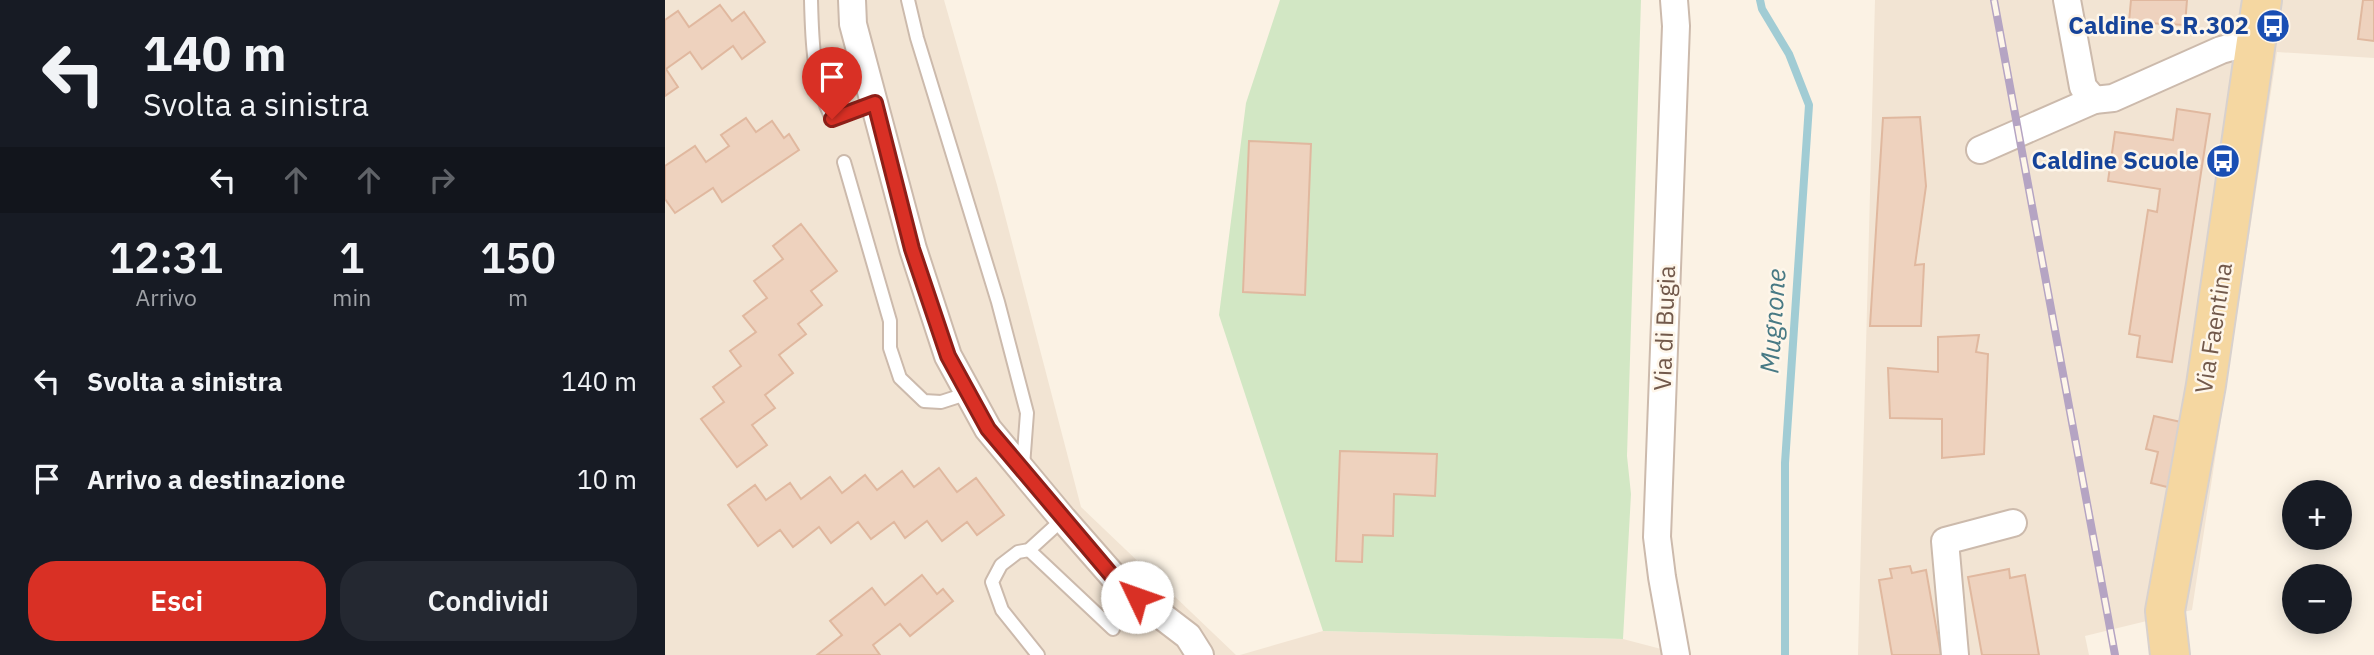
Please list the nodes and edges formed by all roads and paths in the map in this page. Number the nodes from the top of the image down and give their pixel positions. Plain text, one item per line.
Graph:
1 (811, 0) edge
2 (852, 0) edge
3 (908, 0) edge
4 (1674, 0) edge
5 (2067, 0) edge
6 (2262, 0) edge
7 (2257, 40) junction
8 (2094, 100) junction
9 (875, 103) junction
10 (1980, 150) dead end
11 (844, 162) dead end
12 (969, 393) junction
13 (1022, 470) junction
14 (1063, 519) junction
15 (2014, 523) dead end
16 (1029, 550) junction
17 (1113, 629) dead end
18 (1038, 655) edge
19 (1200, 655) edge
20 (1676, 655) edge
21 (1955, 655) edge
22 (2170, 655) edge

1 - 9 lane
2 - 9 street
3 - 13 lane
4 - 20 street, Via di Bugia
5 - 8 street
6 - 7 main road, Via Faentina
7 - 8 street
7 - 22 main road, Via Faentina
8 - 10 street
9 - 12 street
11 - 12 lane
12 - 13 street
13 - 14 street
14 - 16 lane
14 - 19 street
15 - 21 street
16 - 17 lane
16 - 18 lane

